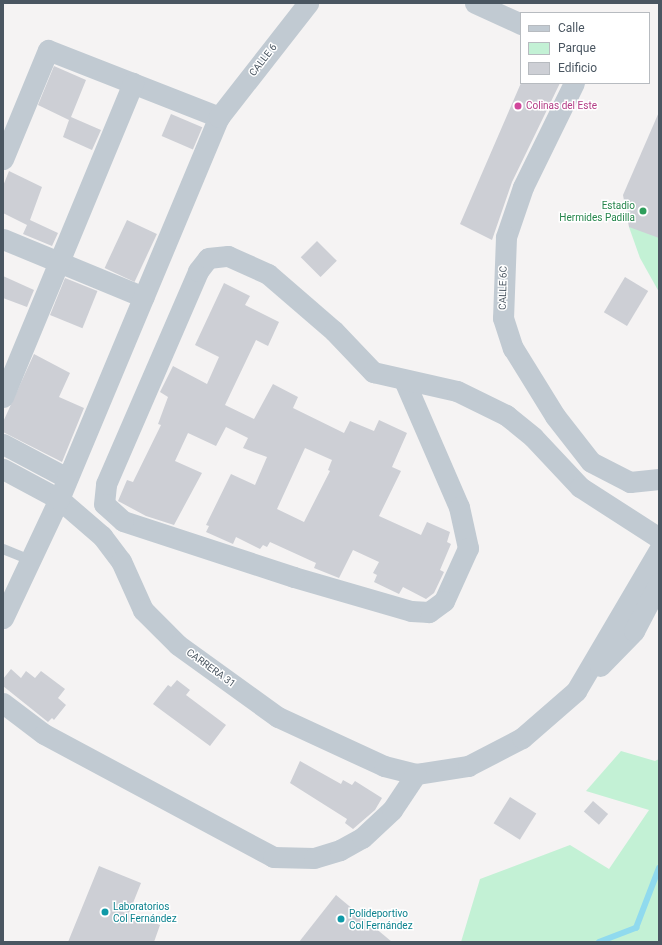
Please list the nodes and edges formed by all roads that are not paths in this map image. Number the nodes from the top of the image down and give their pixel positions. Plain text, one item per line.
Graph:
1 (308, 3) edge
2 (475, 3) edge
3 (520, 24) edge
4 (133, 83) junction
5 (574, 84) edge
6 (219, 117) junction
7 (3, 159) edge
8 (3, 239) edge
9 (60, 261) junction
10 (144, 297) junction
11 (404, 380) junction
12 (437, 386) junction
13 (3, 397) edge
14 (422, 421) junction
15 (3, 444) edge
16 (3, 469) edge
17 (67, 478) junction
18 (659, 478) edge
19 (630, 482) junction
20 (59, 499) junction
21 (616, 508) junction
22 (659, 538) edge
23 (3, 549) edge
24 (659, 550) edge
25 (30, 560) junction
26 (659, 583) edge
27 (3, 618) edge
28 (576, 691) junction
29 (3, 703) edge
30 (416, 774) junction

1 - 6 street, CALLE 6
2 - 3 street
4 - 6 street
4 - 7 street
4 - 9 street
5 - 19 street, CALLE 6C
6 - 10 street, CALLE 6
8 - 9 street
9 - 10 street
9 - 13 street
10 - 17 street, CALLE 6
11 - 12 street
11 - 14 street
11 - 14 street
12 - 14 street
12 - 21 street
15 - 17 street
16 - 20 street, CARRERA 31
17 - 20 street, CALLE 6
18 - 19 street
19 - 21 street
20 - 25 street, CALLE 6
20 - 30 street, CARRERA 31
21 - 22 street
23 - 25 lane
24 - 28 street
25 - 27 street, CALLE 6
26 - 28 street
28 - 30 street
29 - 30 street

